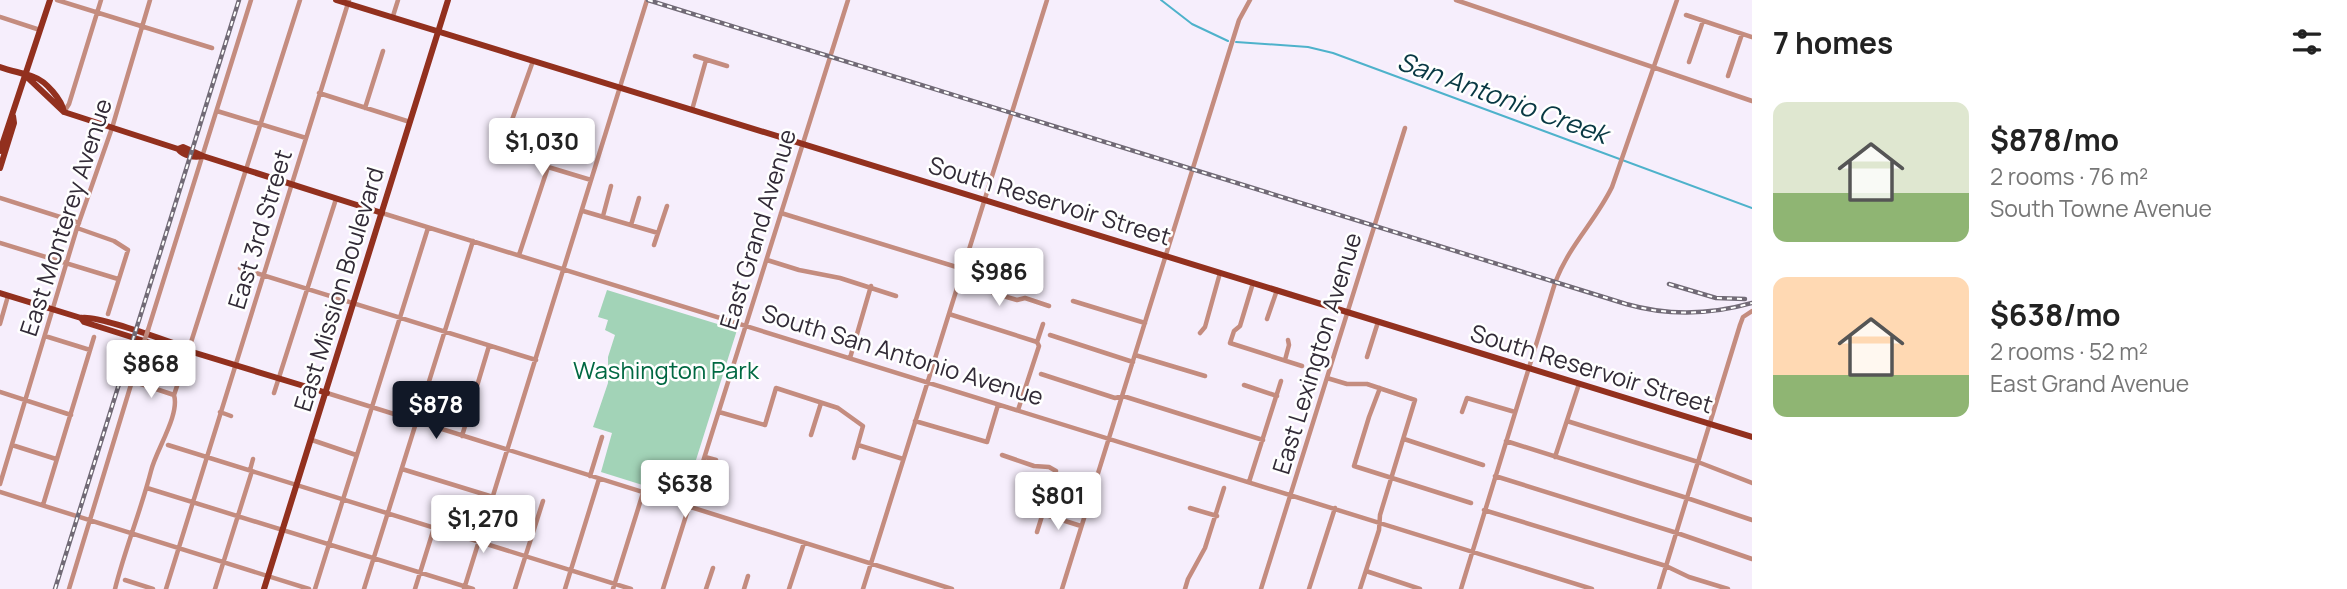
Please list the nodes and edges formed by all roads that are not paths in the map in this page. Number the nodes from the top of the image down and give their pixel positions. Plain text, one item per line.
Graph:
1 (50, 0) edge
2 (57, 0) edge
3 (101, 0) edge
4 (150, 0) edge
5 (251, 0) edge
6 (300, 0) edge
7 (337, 0) edge
8 (398, 0) edge
9 (448, 0) edge
10 (647, 0) edge
11 (848, 0) edge
12 (1047, 0) edge
13 (1250, 0) edge
14 (1456, 0) edge
15 (1677, 0) edge
16 (348, 2) edge
17 (97, 12) junction
18 (1686, 15) dead end
19 (393, 16) junction
20 (0, 17) edge
21 (1703, 21) junction
22 (142, 27) junction
23 (41, 30) junction
24 (439, 31) junction
25 (1742, 34) junction
26 (1752, 37) edge
27 (212, 48) dead end
28 (383, 51) dead end
29 (695, 56) dead end
30 (706, 60) junction
31 (533, 61) junction
32 (1689, 62) dead end
33 (727, 66) dead end
34 (0, 67) edge
35 (1655, 67) junction
36 (26, 76) junction
37 (1728, 76) dead end
38 (621, 89) junction
39 (73, 92) junction
40 (319, 93) junction
41 (1752, 101) edge
42 (61, 103) junction
43 (365, 108) junction
44 (692, 110) junction
45 (64, 111) junction
46 (217, 111) junction
47 (13, 116) junction
48 (410, 122) junction
49 (260, 125) junction
50 (112, 128) junction
51 (1405, 128) dead end
52 (306, 138) junction
53 (803, 144) junction
54 (0, 151) edge
55 (203, 156) junction
56 (548, 167) junction
57 (0, 168) edge
58 (246, 170) junction
59 (591, 180) junction
60 (292, 184) junction
61 (611, 186) dead end
62 (0, 198) edge
63 (639, 198) dead end
64 (336, 199) junction
65 (984, 200) junction
66 (667, 206) dead end
67 (583, 211) junction
68 (382, 213) junction
69 (781, 213) junction
70 (603, 216) junction
71 (78, 225) junction
72 (631, 225) junction
73 (428, 228) junction
74 (658, 233) junction
75 (473, 241) junction
76 (0, 243) edge
77 (654, 245) dead end
78 (519, 255) junction
79 (1167, 256) junction
80 (767, 260) junction
81 (67, 262) junction
82 (240, 268) dead end
83 (564, 269) junction
84 (963, 269) junction
85 (1220, 273) junction
86 (263, 275) junction
87 (960, 278) junction
88 (118, 279) junction
89 (1253, 283) junction
90 (871, 286) junction
91 (307, 289) junction
92 (1277, 290) junction
93 (0, 293) edge
94 (8, 296) junction
95 (896, 296) dead end
96 (1073, 301) dead end
97 (355, 303) junction
98 (1049, 306) dead end
99 (54, 309) junction
100 (1347, 311) junction
101 (1752, 311) edge
102 (108, 314) dead end
103 (949, 314) junction
104 (400, 317) junction
105 (81, 318) junction
106 (1266, 319) dead end
107 (1378, 321) junction
108 (1145, 323) junction
109 (0, 324) edge
110 (1043, 324) dead end
111 (746, 325) junction
112 (445, 331) junction
113 (1200, 332) dead end
114 (1050, 335) dead end
115 (45, 336) junction
116 (94, 337) dead end
117 (1288, 340) dead end
118 (1037, 342) junction
119 (489, 346) junction
120 (90, 350) junction
121 (189, 351) junction
122 (1135, 355) junction
123 (1367, 357) dead end
124 (850, 358) junction
125 (536, 360) junction
126 (1285, 360) junction
127 (1133, 362) junction
128 (235, 365) junction
129 (1302, 366) dead end
130 (1529, 369) junction
131 (1041, 374) dead end
132 (1205, 376) dead end
133 (1327, 378) junction
134 (279, 379) junction
135 (132, 381) junction
136 (1281, 381) dead end
137 (928, 382) junction
138 (1579, 384) junction
139 (1244, 385) dead end
140 (1380, 388) junction
141 (0, 392) edge
142 (274, 393) dead end
143 (327, 393) junction
144 (174, 395) junction
145 (1123, 396) junction
146 (1277, 396) junction
147 (25, 400) junction
148 (821, 403) junction
149 (998, 405) junction
150 (371, 407) junction
151 (1018, 410) junction
152 (220, 412) junction
153 (719, 412) junction
154 (1462, 412) dead end
155 (1515, 412) junction
156 (71, 415) junction
157 (231, 416) dead end
158 (915, 421) junction
159 (1567, 421) junction
160 (416, 422) junction
161 (1710, 424) junction
162 (811, 435) dead end
163 (462, 436) junction
164 (602, 437) dead end
165 (1752, 438) edge
166 (1108, 439) junction
167 (1404, 439) junction
168 (312, 440) junction
169 (1263, 440) junction
170 (1506, 442) junction
171 (168, 444) dead end
172 (12, 445) junction
173 (858, 445) junction
174 (508, 450) junction
175 (356, 455) junction
176 (1002, 455) dead end
177 (206, 457) junction
178 (705, 457) junction
179 (1555, 457) junction
180 (854, 458) dead end
181 (903, 459) junction
182 (56, 460) junction
183 (253, 460) dead end
184 (716, 460) dead end
185 (1698, 462) junction
186 (1483, 465) dead end
187 (402, 469) junction
188 (251, 471) junction
189 (590, 476) junction
190 (1495, 476) junction
191 (1392, 477) junction
192 (599, 479) junction
193 (1249, 482) junction
194 (1752, 483) edge
195 (0, 484) edge
196 (297, 485) junction
197 (147, 488) junction
198 (1224, 488) dead end
199 (0, 492) edge
200 (643, 493) junction
201 (1291, 494) junction
202 (493, 497) junction
203 (1687, 498) junction
204 (342, 499) junction
205 (543, 501) dead end
206 (192, 502) junction
207 (1471, 503) dead end
208 (43, 505) junction
209 (688, 508) junction
210 (1190, 508) dead end
211 (1335, 508) junction
212 (1484, 510) junction
213 (388, 513) junction
214 (1043, 514) junction
215 (1217, 516) junction
216 (238, 517) junction
217 (90, 520) junction
218 (1752, 520) edge
219 (1380, 522) junction
220 (1081, 526) junction
221 (434, 528) junction
222 (284, 530) junction
223 (1037, 532) dead end
224 (133, 533) junction
225 (1677, 533) junction
226 (480, 541) junction
227 (804, 543) junction
228 (328, 544) junction
229 (179, 548) junction
230 (1473, 551) junction
231 (525, 556) junction
232 (374, 559) junction
233 (1752, 559) edge
234 (224, 562) junction
235 (871, 563) junction
236 (1666, 566) junction
237 (713, 568) dead end
238 (570, 571) junction
239 (1366, 571) junction
240 (420, 573) junction
241 (268, 576) junction
242 (748, 576) dead end
243 (125, 580) dead end
244 (614, 587) edge
245 (464, 588) edge
246 (942, 588) edge
247 (69, 589) edge
248 (115, 589) edge
249 (153, 589) edge
250 (166, 589) edge
251 (215, 589) edge
252 (264, 589) edge
253 (309, 589) edge
254 (315, 589) edge
255 (364, 589) edge
256 (415, 589) edge
257 (473, 589) edge
258 (515, 589) edge
259 (565, 589) edge
260 (631, 589) edge
261 (663, 589) edge
262 (706, 589) edge
263 (744, 589) edge
264 (789, 589) edge
265 (863, 589) edge
266 (952, 589) edge
267 (1062, 589) edge
268 (1185, 589) edge
269 (1261, 589) edge
270 (1309, 589) edge
271 (1360, 589) edge
272 (1420, 589) edge
273 (1461, 589) edge
274 (1592, 589) edge
275 (1659, 589) edge
276 (1728, 589) edge

1 - 23 main road
2 - 17 street
3 - 17 street
4 - 22 street, East Monterey Avenue
5 - 46 street
6 - 49 street
7 - 16 main road, South Reservoir Street
8 - 19 street
9 - 24 main road, East Mission Boulevard
10 - 38 street
11 - 53 street, East Grand Avenue
12 - 65 street
13 - 79 street
14 - 35 street
15 - 35 street
16 - 19 main road, South Reservoir Street
16 - 40 street, East 3rd Street
17 - 22 street
17 - 39 street
18 - 21 street
19 - 24 main road, South Reservoir Street
20 - 23 street
21 - 25 street
21 - 32 street
22 - 27 street
22 - 50 street, East Monterey Avenue
23 - 36 main road
24 - 31 main road, South Reservoir Street
24 - 48 main road, East Mission Boulevard
25 - 26 street
25 - 37 street
28 - 43 street
29 - 30 street
30 - 33 street
30 - 44 street
31 - 38 main road, South Reservoir Street
31 - 56 street
34 - 36 main road
35 - 41 street
35 - 130 street
36 - 42 main road
36 - 45 main road
36 - 47 main road
38 - 44 main road, South Reservoir Street
38 - 59 street
39 - 42 street
39 - 45 street
40 - 43 street
40 - 52 street, East 3rd Street
42 - 45 main road
43 - 48 street
44 - 53 main road, South Reservoir Street
45 - 50 main road, South San Antonio Avenue
46 - 49 street
46 - 55 street
47 - 54 main road
47 - 57 main road
48 - 68 main road, East Mission Boulevard
49 - 52 street
49 - 58 street
50 - 55 main road, South San Antonio Avenue
50 - 71 street, East Monterey Avenue
51 - 100 street, East Lexington Avenue
52 - 60 street, East 3rd Street
53 - 65 main road, South Reservoir Street
53 - 69 street, East Grand Avenue
55 - 58 main road, South San Antonio Avenue
55 - 135 street, bridge
56 - 59 street
56 - 78 street
58 - 60 main road, South San Antonio Avenue
58 - 121 street
59 - 67 street
60 - 64 main road, South San Antonio Avenue
60 - 86 street, East 3rd Street
61 - 70 street
62 - 71 street
63 - 72 street
64 - 68 main road, South San Antonio Avenue
64 - 91 street
65 - 79 main road, South Reservoir Street
65 - 84 street
66 - 74 street
67 - 70 street
67 - 83 street
68 - 73 street, South San Antonio Avenue
68 - 97 main road, East Mission Boulevard
69 - 80 street, East Grand Avenue
69 - 84 street
70 - 72 street
71 - 81 street, East Monterey Avenue
71 - 88 street
72 - 74 street
73 - 75 street, South San Antonio Avenue
73 - 104 street
74 - 77 street
75 - 78 street, South San Antonio Avenue
75 - 112 street
76 - 81 street
78 - 83 street, South San Antonio Avenue
79 - 85 main road, South Reservoir Street
79 - 108 street
80 - 90 street
80 - 111 street, East Grand Avenue
81 - 88 street
81 - 99 street, East Monterey Avenue
82 - 86 street
83 - 111 street, South San Antonio Avenue
83 - 125 street
84 - 87 street
85 - 89 main road, South Reservoir Street
85 - 113 street
86 - 91 street
86 - 128 street, East 3rd Street
87 - 98 street
87 - 103 street
88 - 102 street
89 - 92 main road, South Reservoir Street
89 - 126 street
90 - 95 street
90 - 124 street
91 - 97 street
91 - 134 street
92 - 100 main road, South Reservoir Street
92 - 106 street
93 - 94 main road
94 - 99 main road
94 - 109 street
96 - 108 street
97 - 104 street
97 - 143 main road, East Mission Boulevard
99 - 105 main road
99 - 115 street, East Monterey Avenue
100 - 107 main road, South Reservoir Street
100 - 133 street, East Lexington Avenue
101 - 161 street
103 - 118 street
103 - 137 street
104 - 112 street
104 - 150 street
105 - 121 main road
105 - 121 main road
107 - 123 street
107 - 130 main road, South Reservoir Street
108 - 122 street
110 - 118 street
111 - 124 street, South San Antonio Avenue
111 - 153 street, East Grand Avenue
112 - 119 street
112 - 160 street
114 - 127 street
115 - 120 street
115 - 147 street, East Monterey Avenue
116 - 120 street
117 - 126 street
118 - 151 street
119 - 125 street
119 - 163 street
120 - 156 street
121 - 128 main road
121 - 144 street
122 - 127 street
122 - 132 street
124 - 137 street, South San Antonio Avenue
125 - 174 street
126 - 129 street
127 - 145 street
128 - 134 main road
128 - 152 street, East 3rd Street
130 - 138 main road, South Reservoir Street
130 - 155 street
131 - 145 street
133 - 140 street
133 - 201 street, East Lexington Avenue
134 - 142 street
134 - 143 main road
135 - 144 street
135 - 217 street
136 - 146 street
137 - 149 street, South San Antonio Avenue
137 - 158 street
138 - 159 street
138 - 161 main road, South Reservoir Street
139 - 146 street
140 - 167 street
140 - 191 street
141 - 147 street
143 - 150 street
143 - 168 main road, East Mission Boulevard
144 - 197 street
145 - 166 street
145 - 169 street
146 - 169 street
147 - 156 street
147 - 172 street, East Monterey Avenue
148 - 153 street
148 - 162 street
148 - 173 street
149 - 151 street, South San Antonio Avenue
149 - 158 street
150 - 160 street
150 - 175 street
151 - 166 street, South San Antonio Avenue
152 - 157 street
152 - 177 street, East 3rd Street
153 - 178 street, East Grand Avenue
154 - 155 street
155 - 170 street
156 - 182 street
158 - 181 street
159 - 179 street
159 - 185 street
160 - 163 street
160 - 187 street
161 - 165 main road, South Reservoir Street
161 - 185 street
163 - 174 street
164 - 189 street
166 - 193 street, South San Antonio Avenue
166 - 220 street
167 - 186 street
167 - 191 street
168 - 175 street
168 - 196 main road, East Mission Boulevard
169 - 193 street
170 - 179 street
170 - 190 street
171 - 177 street
172 - 182 street
172 - 195 street, East Monterey Avenue
173 - 180 street
173 - 181 street
174 - 189 street
174 - 202 street
175 - 204 street
176 - 214 street
177 - 188 street
177 - 206 street, East 3rd Street
178 - 184 street
178 - 209 street, East Grand Avenue
179 - 203 street
181 - 235 street
182 - 208 street
183 - 188 street
185 - 194 street
185 - 203 street
187 - 202 street
187 - 213 street
188 - 196 street
188 - 216 street
189 - 192 street
190 - 212 street
190 - 225 street
191 - 207 street
191 - 219 street
192 - 200 street
192 - 238 street
193 - 201 street, South San Antonio Avenue
196 - 204 street
196 - 222 main road, East Mission Boulevard
197 - 206 street
197 - 224 street
198 - 215 street
199 - 208 street
200 - 209 street
200 - 244 street
201 - 211 street, South San Antonio Avenue
201 - 269 street, East Lexington Avenue
202 - 226 street
203 - 218 street
203 - 225 street
204 - 213 street
204 - 228 street
205 - 231 street
206 - 216 street
206 - 229 street, East 3rd Street
208 - 217 street
209 - 227 street
209 - 261 street, East Grand Avenue
210 - 215 street
211 - 219 street, South San Antonio Avenue
211 - 270 street
212 - 230 street
212 - 236 street
213 - 221 street
213 - 232 street
214 - 220 street
214 - 223 street
215 - 268 street
216 - 222 street
216 - 234 street
217 - 224 street
217 - 247 street
219 - 230 street, South San Antonio Avenue
219 - 239 street
220 - 267 street
221 - 226 street
221 - 240 street
222 - 228 street
222 - 241 main road, East Mission Boulevard
224 - 229 street
224 - 248 street
225 - 233 street
225 - 236 street
226 - 231 street
226 - 245 street
227 - 235 street
227 - 264 street
228 - 232 street
228 - 254 street
229 - 234 street
229 - 250 street, East 3rd Street
230 - 273 street
230 - 274 street, South San Antonio Avenue
231 - 238 street
231 - 258 street
232 - 240 street
232 - 255 street
234 - 241 street
234 - 251 street
235 - 246 street
235 - 265 street
236 - 275 street
236 - 276 street
237 - 262 street
238 - 244 street
238 - 259 street
239 - 271 street
239 - 272 street
240 - 245 street
240 - 256 street
241 - 252 main road, East Mission Boulevard
241 - 253 street
242 - 263 street
243 - 249 street
244 - 260 street
245 - 257 street
246 - 266 street

